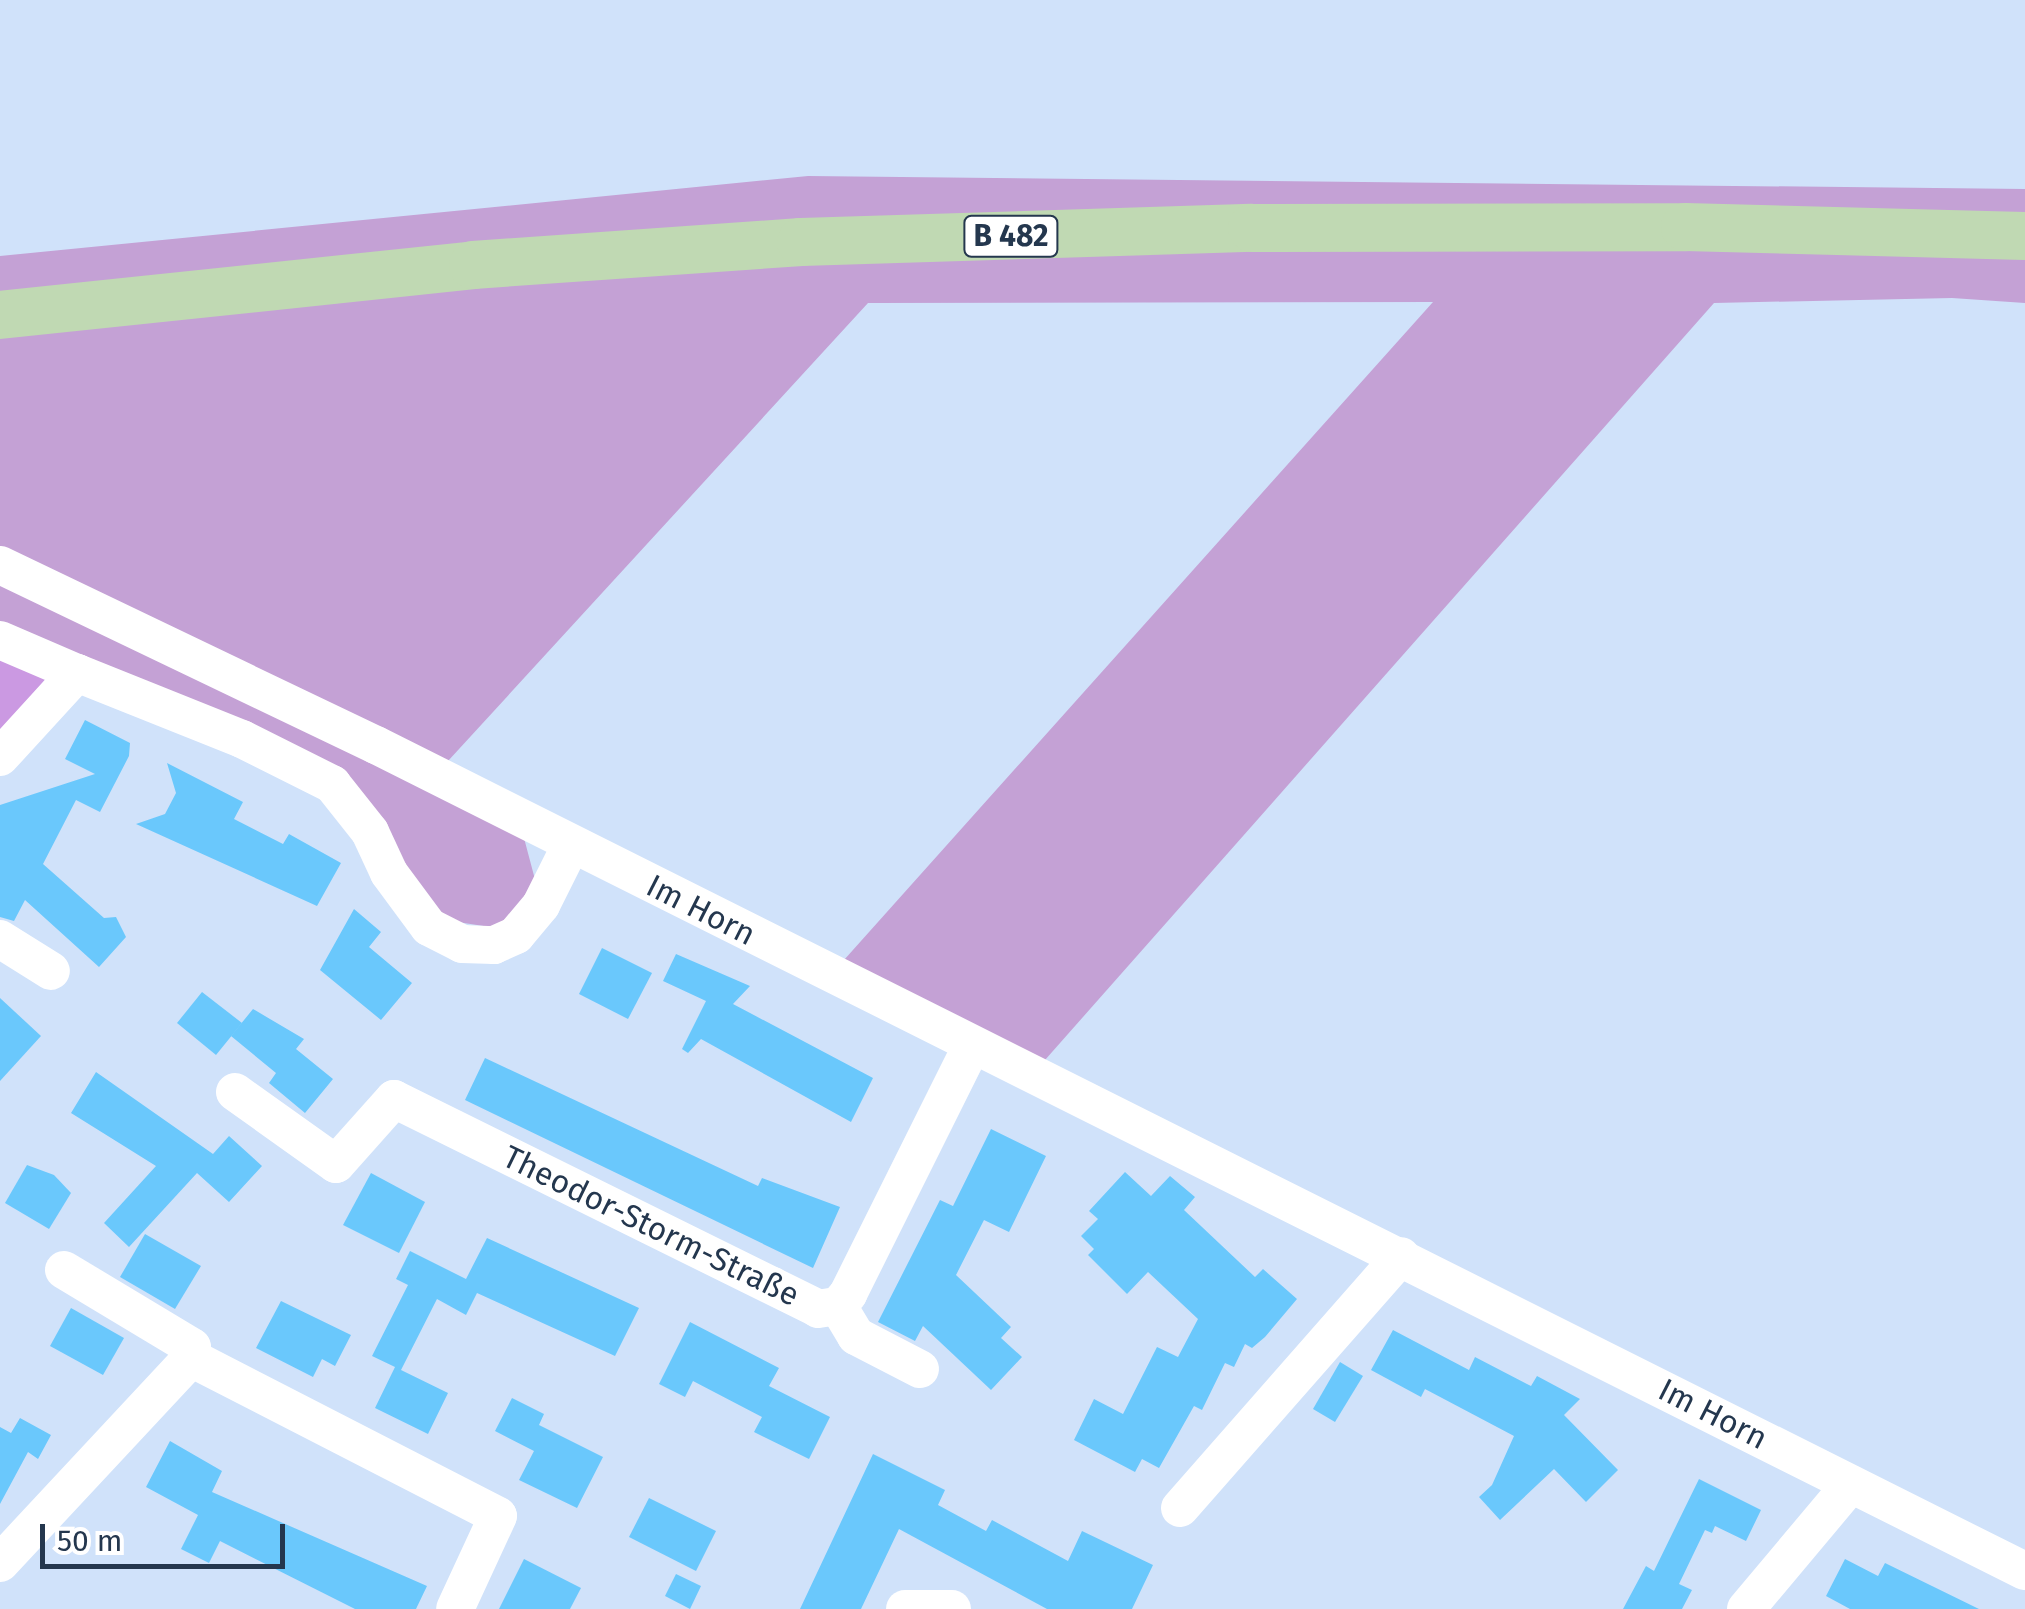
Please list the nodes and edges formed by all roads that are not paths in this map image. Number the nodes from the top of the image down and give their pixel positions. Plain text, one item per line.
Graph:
1 (2025, 236) edge
2 (0, 315) edge
3 (0, 564) edge
4 (0, 640) edge
5 (76, 673) junction
6 (0, 757) edge
7 (572, 844) junction
8 (0, 940) edge
9 (52, 971) dead end
10 (972, 1047) junction
11 (235, 1092) dead end
12 (1401, 1256) junction
13 (64, 1270) dead end
14 (838, 1306) junction
15 (192, 1358) junction
16 (920, 1369) dead end
17 (1851, 1484) junction
18 (1180, 1508) dead end
19 (7, 1544) edge
20 (2025, 1571) edge
21 (455, 1609) edge
22 (905, 1609) edge
23 (952, 1609) edge
24 (1746, 1609) edge

1 - 2 main road, B 482
3 - 7 street, Im Horn
4 - 5 street
5 - 6 street
5 - 7 street
7 - 10 street, Im Horn
8 - 9 street
10 - 12 street, Im Horn
10 - 14 street, Theodor-Storm-Straße
11 - 14 street, Theodor-Storm-Straße
12 - 17 street, Im Horn
12 - 18 street
13 - 15 street
14 - 16 street
15 - 19 street
15 - 21 street
17 - 20 street, Im Horn
17 - 24 street
22 - 23 street

